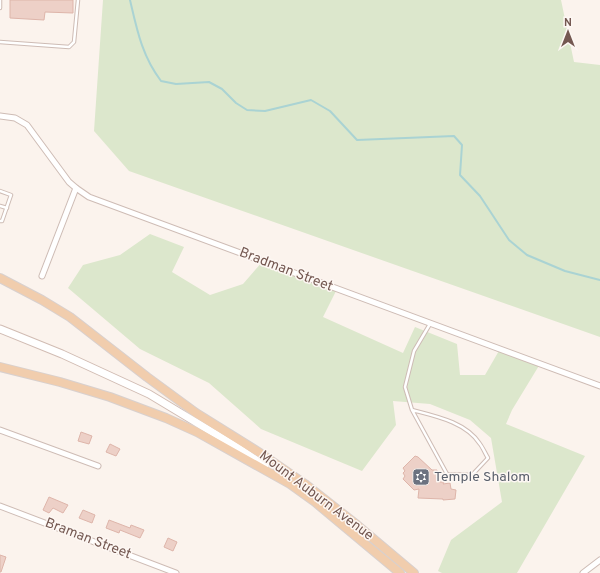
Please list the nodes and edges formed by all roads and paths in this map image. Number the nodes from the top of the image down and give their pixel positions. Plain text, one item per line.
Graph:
1 (0, 0) edge
2 (78, 0) edge
3 (0, 8) edge
4 (0, 42) edge
5 (0, 116) edge
6 (76, 188) junction
7 (0, 191) edge
8 (0, 206) edge
9 (6, 208) junction
10 (1, 221) edge
11 (42, 276) dead end
12 (0, 278) edge
13 (430, 323) junction
14 (0, 329) edge
15 (0, 367) edge
16 (600, 386) edge
17 (169, 406) junction
18 (412, 410) junction
19 (218, 427) junction
20 (0, 430) edge
21 (98, 466) dead end
22 (290, 484) junction
23 (0, 506) edge
24 (600, 560) edge
25 (162, 570) edge
26 (176, 573) edge
27 (400, 573) edge
28 (414, 573) edge
29 (583, 573) edge

1 - 3 lane
2 - 4 lane
5 - 6 street, Bradman Street
6 - 11 street
6 - 13 street, Bradman Street
7 - 9 lane
8 - 9 lane
9 - 10 lane
12 - 19 main road
13 - 16 street, Bradman Street
13 - 18 lane
14 - 17 main road, Mount Auburn Avenue
15 - 22 main road
17 - 19 main road, Mount Auburn Avenue
17 - 22 main road, Mount Auburn Avenue
18 - 18 lane
19 - 28 main road, Mount Auburn Avenue
20 - 21 street
22 - 27 main road, Mount Auburn Avenue
23 - 25 street, Braman Street
24 - 29 street
25 - 26 street, Braman Street

